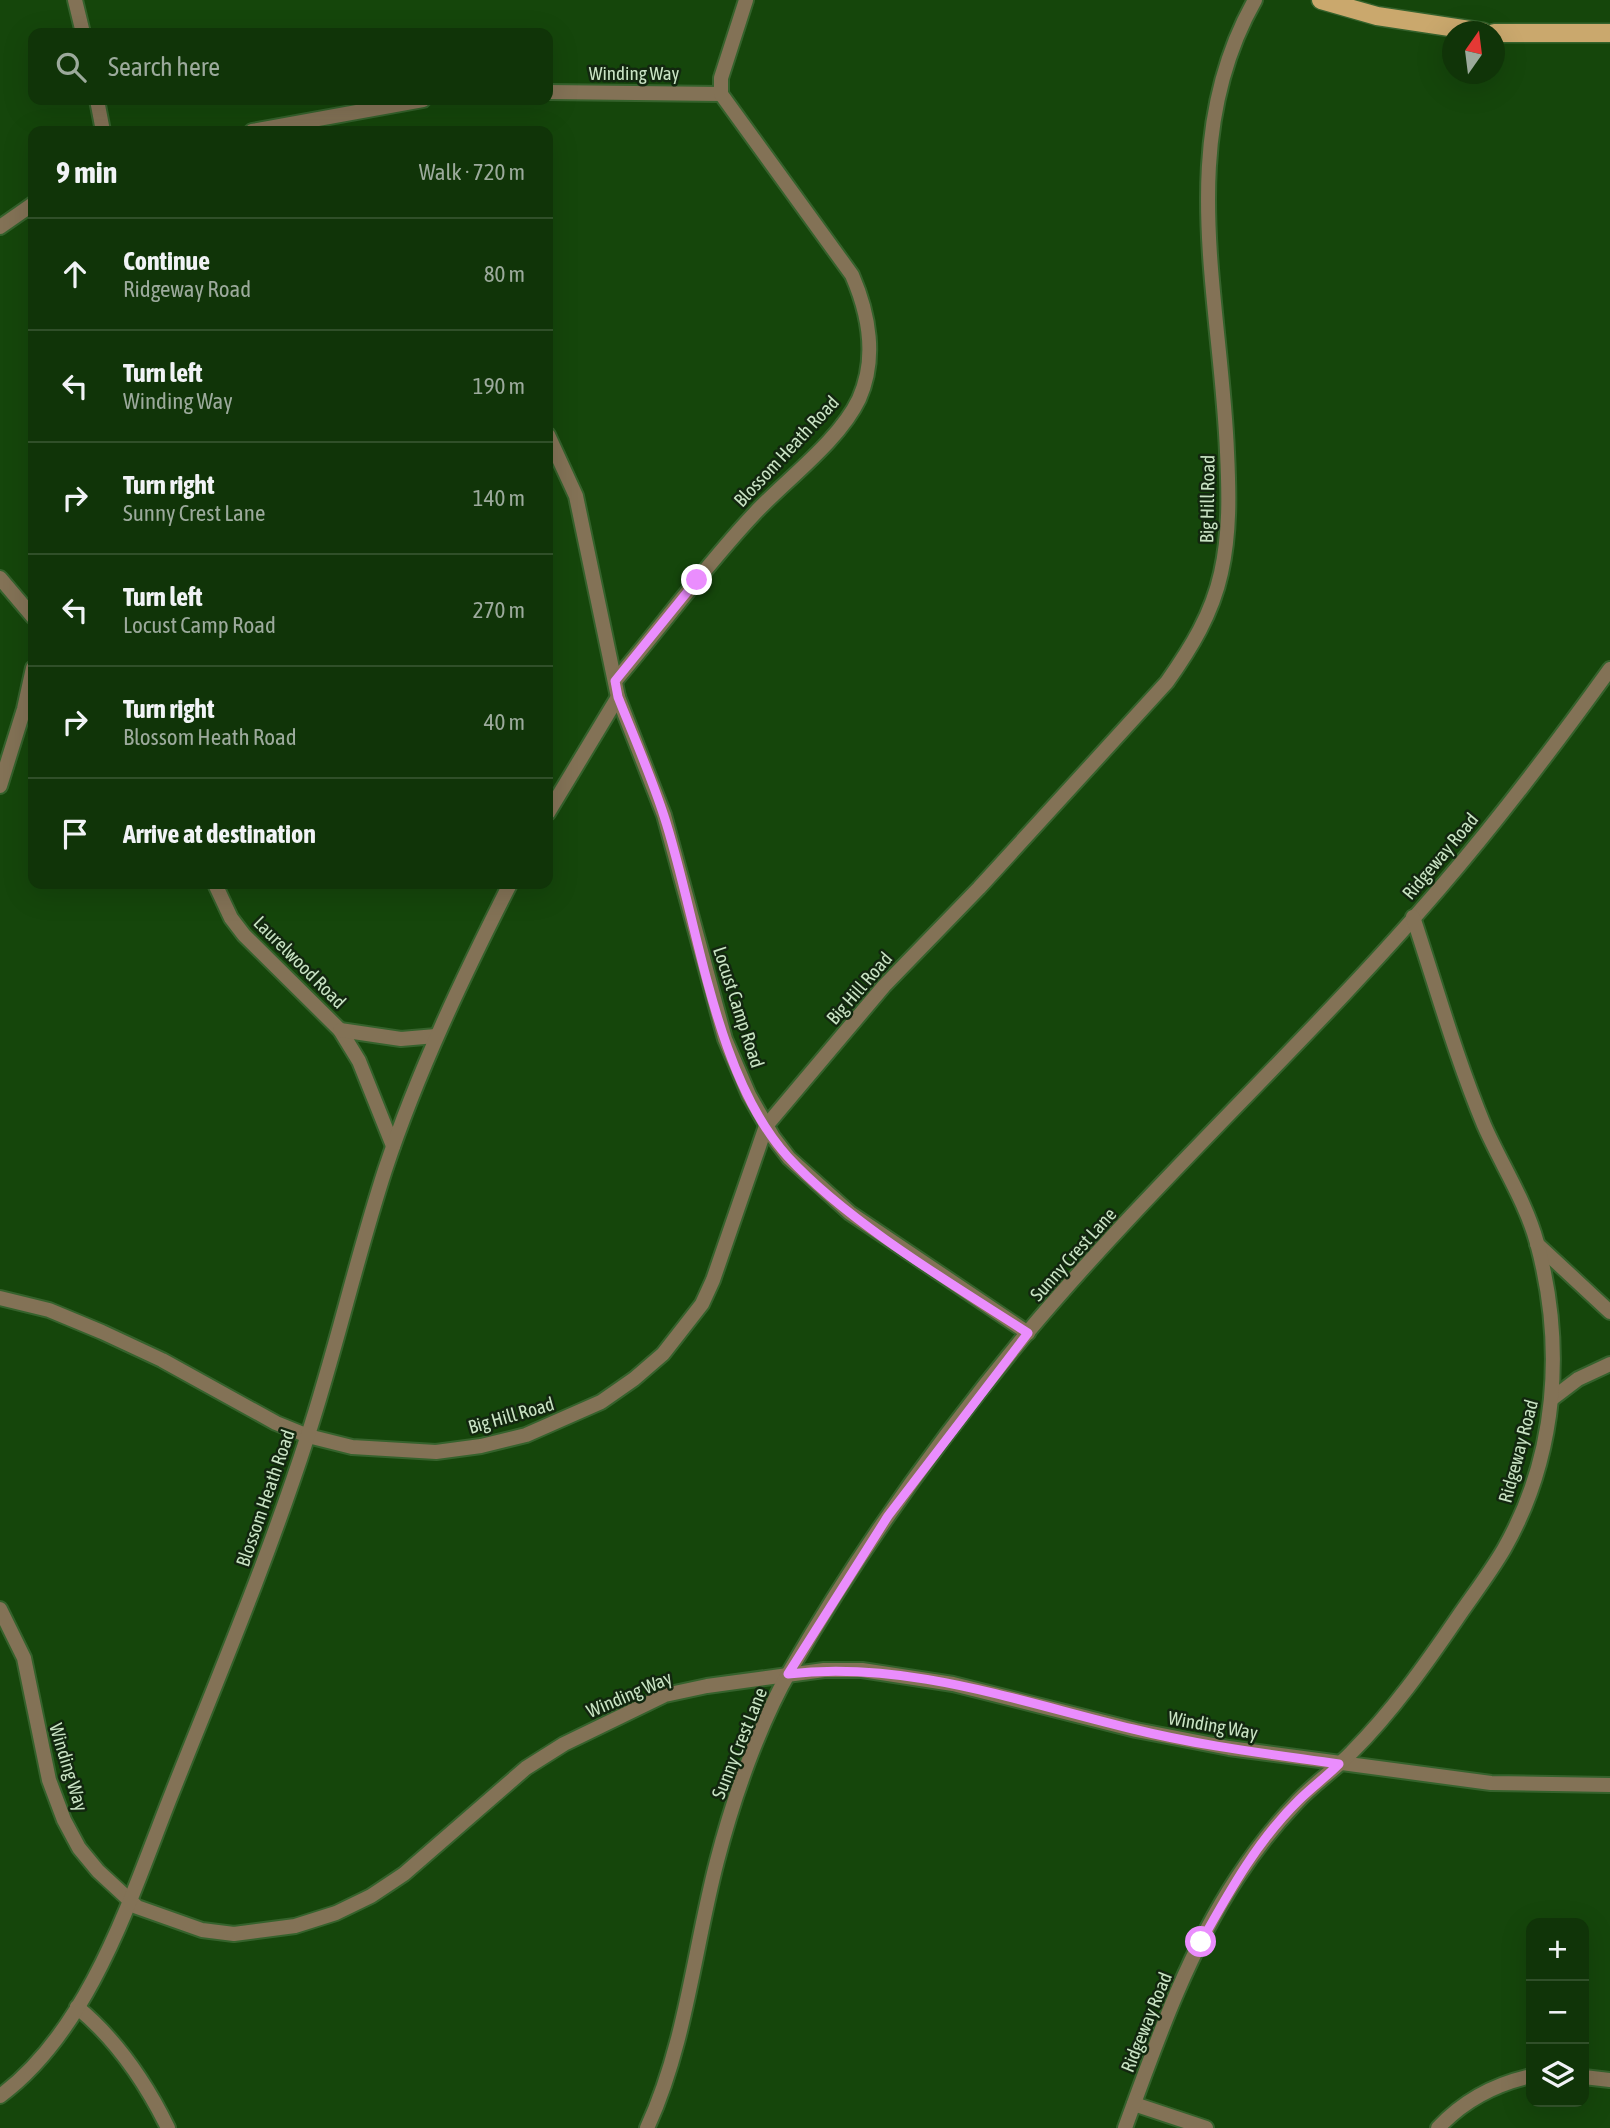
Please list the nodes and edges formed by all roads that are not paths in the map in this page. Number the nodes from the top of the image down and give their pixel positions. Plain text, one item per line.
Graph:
1 (75, 0) edge
2 (746, 0) edge
3 (1255, 0) edge
4 (1321, 0) edge
5 (1442, 26) edge
6 (82, 28) edge
7 (1505, 33) edge
8 (1610, 33) edge
9 (553, 92) edge
10 (721, 94) junction
11 (98, 105) edge
12 (399, 105) edge
13 (102, 126) edge
14 (296, 126) edge
15 (28, 208) edge
16 (0, 228) edge
17 (553, 446) edge
18 (0, 578) edge
19 (28, 611) edge
20 (1610, 669) edge
21 (615, 681) junction
22 (28, 691) edge
23 (618, 697) junction
24 (0, 786) edge
25 (553, 805) edge
26 (217, 889) edge
27 (508, 889) edge
28 (1413, 917) junction
29 (340, 1030) junction
30 (436, 1036) junction
31 (766, 1126) junction
32 (393, 1146) junction
33 (1537, 1244) junction
34 (0, 1298) edge
35 (1610, 1312) edge
36 (1028, 1333) junction
37 (1610, 1364) edge
38 (1553, 1398) junction
39 (308, 1436) junction
40 (0, 1609) edge
41 (788, 1674) junction
42 (1339, 1764) junction
43 (1610, 1785) edge
44 (129, 1901) junction
45 (77, 2007) junction
46 (1526, 2078) edge
47 (1589, 2078) edge
48 (1610, 2080) edge
49 (0, 2096) edge
50 (1134, 2104) junction
51 (168, 2128) edge
52 (647, 2128) edge
53 (1125, 2128) edge
54 (1206, 2128) edge
55 (1438, 2128) edge

1 - 6 street
2 - 10 street
3 - 31 street, Big Hill Road
4 - 5 main road
7 - 8 main road
9 - 10 street, Winding Way
10 - 21 street, Blossom Heath Road
11 - 13 street
12 - 14 street
15 - 16 street
17 - 21 street
18 - 19 street
20 - 28 street, Ridgeway Road
21 - 23 street, Locust Camp Road
22 - 24 street
23 - 25 street
23 - 31 street, Locust Camp Road
26 - 29 street, Laurelwood Road
27 - 30 street, Blossom Heath Road
28 - 33 street, Ridgeway Road
28 - 36 street, Sunny Crest Lane
29 - 30 street, Laurelwood Road
29 - 32 street, Laurelwood Road
30 - 32 street, Blossom Heath Road
31 - 36 street, Locust Camp Road
31 - 39 street, Big Hill Road
32 - 39 street, Blossom Heath Road
33 - 35 street
33 - 38 street, Ridgeway Road
34 - 39 street, Big Hill Road
36 - 41 street, Sunny Crest Lane
37 - 38 street
38 - 42 street, Ridgeway Road
39 - 44 street, Blossom Heath Road
40 - 44 street, Winding Way
41 - 42 street, Winding Way
41 - 44 street, Winding Way
41 - 52 street, Sunny Crest Lane
42 - 43 street, Winding Way
42 - 50 street, Ridgeway Road
44 - 45 street, Blossom Heath Road
45 - 49 street, Blossom Heath Road
45 - 51 street
46 - 55 street
47 - 48 street
50 - 53 street, Ridgeway Road
50 - 54 street

